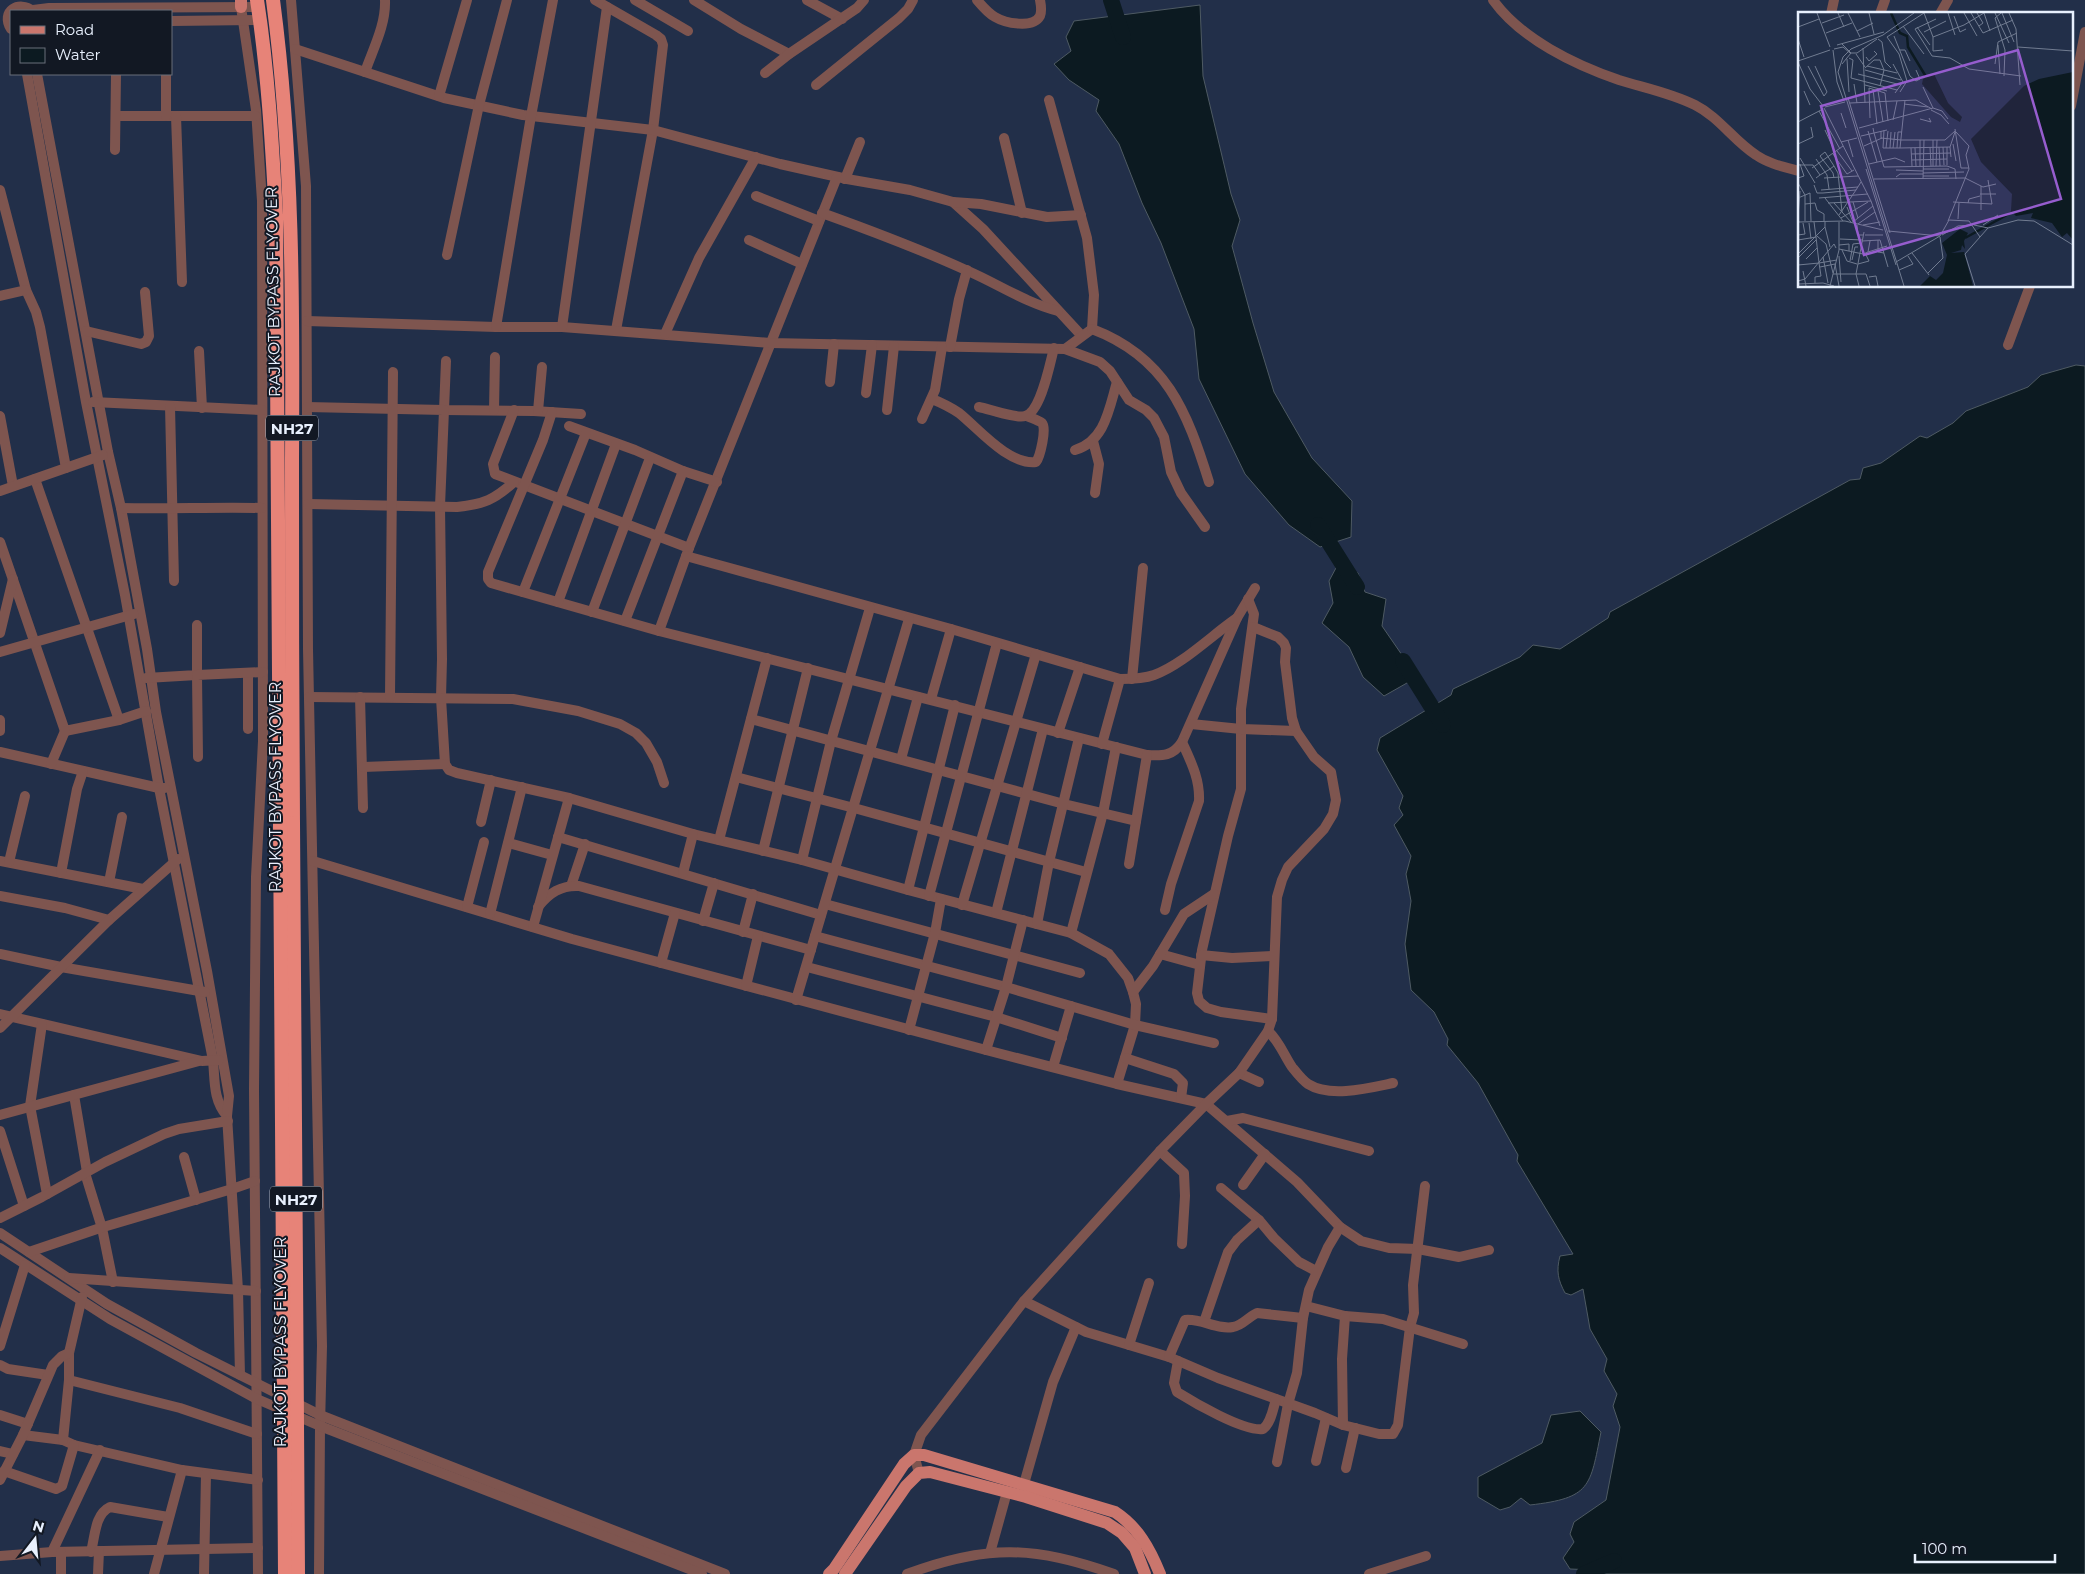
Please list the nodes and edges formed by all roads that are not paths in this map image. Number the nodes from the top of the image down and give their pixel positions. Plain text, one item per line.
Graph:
1 (273, 0) edge
2 (291, 0) edge
3 (385, 0) edge
4 (467, 0) edge
5 (507, 0) edge
6 (553, 0) edge
7 (595, 0) edge
8 (635, 0) edge
9 (694, 0) edge
10 (807, 0) edge
11 (864, 0) edge
12 (913, 0) edge
13 (977, 0) edge
14 (1040, 0) edge
15 (1493, 0) edge
16 (1885, 0) edge
17 (1948, 0) edge
18 (18, 1) edge
19 (55, 4) edge
20 (94, 4) edge
21 (128, 4) edge
22 (606, 7) junction
23 (242, 9) edge
24 (258, 9) edge
25 (4, 10) edge
26 (32, 10) edge
27 (36, 10) edge
28 (1881, 12) edge
29 (1941, 12) edge
30 (842, 19) junction
31 (172, 21) edge
32 (7, 29) edge
33 (688, 31) dead end
34 (2085, 32) edge
35 (295, 49) junction
36 (789, 54) junction
37 (365, 72) junction
38 (765, 73) dead end
39 (27, 75) edge
40 (38, 75) edge
41 (116, 75) edge
42 (166, 75) edge
43 (816, 85) dead end
44 (439, 96) junction
45 (1049, 100) dead end
46 (2072, 101) edge
47 (479, 105) junction
48 (116, 116) junction
49 (171, 116) junction
50 (256, 116) junction
51 (531, 116) junction
52 (590, 122) junction
53 (653, 130) junction
54 (1004, 138) dead end
55 (860, 142) dead end
56 (115, 150) dead end
57 (756, 156) junction
58 (1798, 171) edge
59 (841, 178) junction
60 (0, 190) edge
61 (756, 196) dead end
62 (953, 202) junction
63 (1022, 213) junction
64 (1081, 216) junction
65 (821, 217) junction
66 (749, 240) dead end
67 (447, 255) dead end
68 (802, 264) junction
69 (967, 270) junction
70 (182, 282) dead end
71 (2029, 288) edge
72 (26, 290) junction
73 (145, 292) dead end
74 (0, 296) edge
75 (1058, 311) junction
76 (307, 320) junction
77 (496, 327) junction
78 (562, 327) junction
79 (1092, 329) junction
80 (616, 330) junction
81 (86, 332) junction
82 (665, 334) junction
83 (1081, 335) junction
84 (770, 343) junction
85 (834, 344) junction
86 (2008, 345) dead end
87 (872, 346) junction
88 (894, 346) junction
89 (946, 347) junction
90 (1054, 348) junction
91 (1065, 349) junction
92 (199, 351) dead end
93 (495, 357) dead end
94 (446, 362) dead end
95 (542, 368) dead end
96 (393, 372) dead end
97 (830, 382) dead end
98 (1117, 382) junction
99 (866, 393) dead end
100 (932, 399) junction
101 (86, 402) junction
102 (99, 402) junction
103 (170, 406) junction
104 (307, 407) junction
105 (979, 407) dead end
106 (202, 408) junction
107 (391, 409) junction
108 (262, 410) junction
109 (444, 410) junction
110 (494, 410) junction
111 (514, 410) junction
112 (887, 410) dead end
113 (538, 411) junction
114 (552, 412) junction
115 (580, 414) dead end
116 (0, 416) edge
117 (1027, 416) junction
118 (922, 419) dead end
119 (569, 426) dead end
120 (586, 433) junction
121 (1093, 441) junction
122 (616, 444) junction
123 (1075, 450) dead end
124 (103, 455) junction
125 (650, 458) junction
126 (66, 468) junction
127 (683, 471) junction
128 (35, 479) junction
129 (514, 482) junction
130 (717, 482) junction
131 (1208, 482) dead end
132 (13, 486) junction
133 (524, 486) junction
134 (0, 491) edge
135 (1095, 493) dead end
136 (560, 498) junction
137 (308, 504) junction
138 (391, 505) junction
139 (440, 506) junction
140 (121, 508) junction
141 (262, 508) junction
142 (174, 509) junction
143 (591, 510) junction
144 (624, 524) junction
145 (1204, 527) dead end
146 (658, 537) junction
147 (0, 542) edge
148 (688, 552) junction
149 (1143, 568) dead end
150 (13, 578) junction
151 (174, 581) dead end
152 (1255, 588) dead end
153 (523, 592) junction
154 (1248, 599) junction
155 (558, 602) junction
156 (870, 608) junction
157 (140, 612) junction
158 (592, 612) junction
159 (129, 615) junction
160 (1237, 618) junction
161 (909, 619) junction
162 (625, 621) junction
163 (197, 625) dead end
164 (1253, 627) junction
165 (88, 628) junction
166 (952, 629) junction
167 (658, 631) junction
168 (0, 633) edge
169 (34, 643) junction
170 (997, 643) junction
171 (0, 652) edge
172 (1036, 654) junction
173 (767, 658) junction
174 (1080, 667) junction
175 (808, 668) junction
176 (263, 672) junction
177 (248, 673) junction
178 (197, 675) junction
179 (152, 678) junction
180 (140, 679) junction
181 (850, 679) junction
182 (1120, 679) junction
183 (1132, 679) junction
184 (888, 688) junction
185 (918, 696) junction
186 (309, 697) junction
187 (360, 697) junction
188 (390, 697) junction
189 (441, 698) junction
190 (931, 699) junction
191 (955, 705) junction
192 (146, 711) junction
193 (978, 711) junction
194 (751, 719) junction
195 (0, 720) edge
196 (119, 720) junction
197 (1017, 722) junction
198 (1191, 724) junction
199 (248, 729) dead end
200 (1043, 729) junction
201 (1241, 729) junction
202 (0, 730) edge
203 (793, 730) junction
204 (65, 731) junction
205 (1296, 731) junction
206 (1058, 733) junction
207 (1079, 738) junction
208 (831, 741) junction
209 (1182, 742) junction
210 (1102, 744) junction
211 (1116, 747) junction
212 (869, 750) junction
213 (0, 752) edge
214 (1147, 755) junction
215 (198, 757) dead end
216 (902, 759) junction
217 (51, 764) junction
218 (445, 764) junction
219 (363, 767) junction
220 (938, 769) junction
221 (83, 771) junction
222 (962, 776) junction
223 (736, 778) junction
224 (491, 780) junction
225 (664, 783) dead end
226 (997, 785) junction
227 (522, 787) junction
228 (165, 788) junction
229 (779, 789) junction
230 (1027, 794) junction
231 (25, 796) dead end
232 (569, 798) junction
233 (816, 798) junction
234 (1064, 804) junction
235 (363, 808) dead end
236 (854, 808) junction
237 (1103, 813) junction
238 (122, 817) dead end
239 (1136, 821) junction
240 (481, 822) dead end
241 (287, 824) junction
242 (924, 827) junction
243 (946, 833) junction
244 (693, 834) junction
245 (558, 836) junction
246 (719, 840) junction
247 (484, 842) dead end
248 (980, 842) junction
249 (508, 843) junction
250 (585, 844) junction
251 (763, 851) junction
252 (1011, 851) junction
253 (184, 854) junction
254 (552, 855) junction
255 (802, 860) junction
256 (313, 861) junction
257 (4, 862) edge
258 (174, 862) junction
259 (1049, 862) junction
260 (1129, 864) dead end
261 (836, 870) junction
262 (61, 872) junction
263 (1086, 872) junction
264 (683, 873) junction
265 (109, 882) junction
266 (714, 883) junction
267 (572, 886) junction
268 (143, 889) junction
269 (908, 890) junction
270 (753, 894) junction
271 (1214, 894) junction
272 (0, 896) edge
273 (929, 896) junction
274 (942, 899) junction
275 (825, 904) junction
276 (962, 904) junction
277 (538, 906) junction
278 (466, 907) junction
279 (1165, 910) dead end
280 (675, 913) junction
281 (996, 913) junction
282 (490, 914) junction
283 (821, 915) junction
284 (109, 920) junction
285 (1023, 920) junction
286 (703, 921) junction
287 (1038, 924) junction
288 (533, 927) junction
289 (744, 932) junction
290 (935, 933) junction
291 (1071, 933) junction
292 (758, 936) junction
293 (815, 936) junction
294 (811, 950) junction
295 (0, 954) edge
296 (1160, 954) junction
297 (1014, 956) junction
298 (1274, 956) junction
299 (1200, 960) junction
300 (661, 963) junction
301 (61, 967) junction
302 (807, 967) junction
303 (926, 967) junction
304 (1080, 973) dead end
305 (746, 986) junction
306 (1006, 987) junction
307 (199, 992) junction
308 (211, 992) junction
309 (1134, 992) junction
310 (917, 996) junction
311 (796, 1000) junction
312 (1072, 1006) junction
313 (0, 1014) edge
314 (11, 1016) junction
315 (996, 1017) junction
316 (1272, 1019) junction
317 (42, 1024) junction
318 (1135, 1025) junction
319 (0, 1028) edge
320 (909, 1030) junction
321 (1268, 1031) junction
322 (1062, 1038) junction
323 (1214, 1043) dead end
324 (986, 1050) junction
325 (1125, 1058) junction
326 (202, 1060) junction
327 (218, 1060) junction
328 (1054, 1067) junction
329 (1239, 1073) junction
330 (1259, 1082) dead end
331 (1393, 1083) dead end
332 (1117, 1084) junction
333 (74, 1095) junction
334 (1181, 1098) junction
335 (1206, 1104) junction
336 (30, 1106) junction
337 (0, 1115) edge
338 (228, 1118) junction
339 (1227, 1121) junction
340 (0, 1130) edge
341 (1160, 1151) junction
342 (1369, 1151) dead end
343 (1265, 1154) junction
344 (184, 1157) dead end
345 (86, 1172) junction
346 (255, 1180) junction
347 (1243, 1185) dead end
348 (1425, 1186) dead end
349 (1221, 1188) dead end
350 (232, 1189) junction
351 (47, 1194) junction
352 (196, 1200) junction
353 (24, 1206) junction
354 (0, 1218) edge
355 (1259, 1220) junction
356 (1340, 1227) junction
357 (102, 1228) junction
358 (0, 1233) edge
359 (1182, 1244) dead end
360 (0, 1248) edge
361 (1418, 1249) junction
362 (1489, 1250) dead end
363 (29, 1252) junction
364 (25, 1264) junction
365 (1316, 1271) junction
366 (65, 1278) junction
367 (113, 1282) junction
368 (1149, 1283) dead end
369 (84, 1289) junction
370 (238, 1290) junction
371 (256, 1291) junction
372 (1024, 1301) junction
373 (82, 1302) junction
374 (1306, 1306) junction
375 (1345, 1316) junction
376 (1303, 1318) junction
377 (1204, 1322) junction
378 (1076, 1327) junction
379 (1410, 1327) junction
380 (1463, 1344) dead end
381 (1129, 1345) junction
382 (0, 1346) edge
383 (69, 1353) junction
384 (1174, 1359) junction
385 (0, 1365) edge
386 (48, 1375) junction
387 (240, 1375) junction
388 (69, 1380) junction
389 (257, 1383) junction
390 (257, 1399) junction
391 (1276, 1399) junction
392 (1288, 1404) junction
393 (0, 1415) edge
394 (320, 1415) junction
395 (1326, 1418) junction
396 (28, 1424) junction
397 (1343, 1425) junction
398 (320, 1426) junction
399 (1355, 1428) junction
400 (257, 1434) junction
401 (23, 1435) junction
402 (63, 1440) junction
403 (74, 1445) junction
404 (100, 1450) junction
405 (0, 1451) edge
406 (13, 1454) junction
407 (914, 1455) junction
408 (1316, 1461) dead end
409 (1277, 1462) dead end
410 (1346, 1468) dead end
411 (182, 1470) junction
412 (919, 1473) junction
413 (206, 1474) junction
414 (2, 1476) edge
415 (258, 1480) junction
416 (1024, 1484) junction
417 (1007, 1492) junction
418 (168, 1517) junction
419 (258, 1548) junction
420 (204, 1549) junction
421 (160, 1550) junction
422 (57, 1552) junction
423 (95, 1552) junction
424 (990, 1553) junction
425 (0, 1556) edge
426 (1426, 1556) dead end
427 (62, 1574) edge
428 (98, 1574) edge
429 (154, 1574) edge
430 (204, 1574) edge
431 (258, 1574) edge
432 (285, 1574) edge
433 (298, 1574) edge
434 (320, 1574) edge
435 (702, 1574) edge
436 (725, 1574) edge
437 (829, 1574) edge
438 (845, 1574) edge
439 (908, 1574) edge
440 (1114, 1574) edge
441 (1145, 1574) edge
442 (1160, 1574) edge
443 (1370, 1574) edge

1 - 241 highway, RAJKOT BYPASS FLYOVER / NH27
2 - 35 street
3 - 37 street
4 - 44 street
5 - 47 street
6 - 51 street
7 - 22 street
8 - 33 street
9 - 36 street
10 - 30 street
11 - 30 street
12 - 43 street
13 - 14 street
15 - 58 street
16 - 28 street
17 - 29 street
18 - 25 street
18 - 26 street
19 - 20 street
19 - 27 street
20 - 21 street
21 - 23 street
22 - 52 street
22 - 53 street
23 - 24 street
23 - 31 street
23 - 50 street
24 - 241 highway, RAJKOT BYPASS FLYOVER / NH27
25 - 32 street
30 - 36 street
34 - 46 street
35 - 37 street
35 - 76 street
36 - 38 street
37 - 44 street
39 - 101 street
40 - 81 street
41 - 48 street
42 - 49 street
44 - 47 street
45 - 64 street
47 - 51 street
47 - 67 street
48 - 49 street
48 - 56 street
49 - 50 street
49 - 70 street
50 - 108 street
51 - 52 street
51 - 77 street
52 - 53 street
52 - 78 street
53 - 57 street
53 - 80 street
54 - 63 street
55 - 59 street
57 - 59 street
57 - 82 street
59 - 62 street
59 - 65 street
60 - 72 street
61 - 65 street
62 - 63 street
62 - 75 street
63 - 64 street
64 - 79 street
65 - 68 street
65 - 69 street
66 - 68 street
68 - 84 street
69 - 75 street
69 - 89 street
71 - 86 street
72 - 74 street
72 - 126 street
73 - 81 street
75 - 83 street
76 - 77 street
76 - 104 street
77 - 78 street
78 - 80 street
79 - 83 street
79 - 131 street
80 - 82 street
81 - 102 street
82 - 84 street
83 - 91 street
84 - 85 street
84 - 130 street
85 - 87 street
85 - 97 street
87 - 88 street
87 - 99 street
88 - 89 street
88 - 112 street
89 - 90 street
89 - 100 street
90 - 91 street
90 - 117 street
91 - 98 street
92 - 106 street
93 - 110 street
94 - 109 street
95 - 113 street
96 - 107 street
98 - 121 street
98 - 145 street
100 - 117 street
100 - 118 street
101 - 102 street
101 - 124 street
102 - 103 street
102 - 124 street
103 - 106 street
103 - 142 street
104 - 107 street
104 - 137 street
105 - 117 street
106 - 108 street
107 - 109 street
107 - 138 street
108 - 141 street
109 - 110 street
109 - 139 street
110 - 111 street
111 - 113 street
111 - 129 street
113 - 114 street
114 - 115 street
114 - 133 street
116 - 132 street
119 - 120 street
120 - 122 street
120 - 136 street
121 - 123 street
121 - 135 street
122 - 125 street
122 - 143 street
124 - 126 street
124 - 140 street
124 - 159 street
125 - 127 street
125 - 144 street
126 - 128 street
127 - 130 street
127 - 146 street
128 - 132 street
128 - 165 street
129 - 133 street
129 - 139 street
130 - 148 street
132 - 134 street
133 - 136 street
133 - 153 street
136 - 143 street
136 - 153 street
137 - 138 street
137 - 186 street
138 - 139 street
138 - 188 street
139 - 189 street
140 - 142 street
140 - 157 street
141 - 142 street
141 - 176 street
142 - 151 street
143 - 144 street
143 - 155 street
144 - 146 street
144 - 158 street
146 - 148 street
146 - 162 street
147 - 150 street
148 - 156 street
148 - 167 street
149 - 183 street
150 - 168 street
150 - 169 street
152 - 154 street
153 - 155 street
154 - 160 street
154 - 164 street
155 - 158 street
156 - 161 street
156 - 181 street
157 - 159 street
157 - 179 street
158 - 162 street
159 - 165 street
159 - 180 street
160 - 183 street
160 - 198 street
161 - 166 street
161 - 184 street
162 - 167 street
163 - 178 street
164 - 201 street
164 - 205 street
165 - 169 street
165 - 196 street
166 - 170 street
166 - 190 street
167 - 173 street
169 - 171 street
169 - 204 street
170 - 172 street
170 - 193 street
172 - 174 street
172 - 197 street
173 - 175 street
173 - 194 street
174 - 182 street
174 - 206 street
175 - 181 street
175 - 203 street
176 - 177 street
176 - 346 street
177 - 178 street
177 - 199 street
178 - 179 street
178 - 215 street
179 - 180 street
179 - 228 street
180 - 192 street
181 - 184 street
181 - 208 street
182 - 183 street
182 - 210 street
184 - 185 street
184 - 212 street
185 - 190 street
185 - 216 street
186 - 187 street
186 - 256 street
187 - 188 street
187 - 219 street
188 - 189 street
189 - 218 street
189 - 225 street
190 - 191 street
191 - 193 street
191 - 220 street
192 - 196 street
192 - 228 street
193 - 197 street
193 - 222 street
194 - 203 street
194 - 223 street
195 - 202 street
196 - 204 street
197 - 200 street
197 - 226 street
198 - 201 street
198 - 209 street
200 - 206 street
200 - 230 street
201 - 205 street
201 - 271 street
203 - 208 street
203 - 229 street
204 - 217 street
205 - 298 street
206 - 207 street
207 - 210 street
207 - 234 street
208 - 212 street
208 - 233 street
209 - 214 street
209 - 279 street
210 - 211 street
211 - 214 street
211 - 237 street
212 - 216 street
212 - 236 street
213 - 217 street
214 - 239 street
216 - 220 street
217 - 221 street
218 - 219 street
218 - 224 street
219 - 235 street
220 - 222 street
220 - 242 street
221 - 228 street
221 - 262 street
222 - 226 street
222 - 243 street
223 - 229 street
223 - 246 street
224 - 227 street
224 - 240 street
226 - 230 street
226 - 248 street
227 - 232 street
227 - 249 street
228 - 253 street
228 - 258 street
229 - 233 street
229 - 251 street
230 - 234 street
230 - 252 street
231 - 257 street
232 - 244 street
232 - 245 street
233 - 236 street
233 - 255 street
234 - 237 street
234 - 259 street
236 - 242 street
236 - 261 street
237 - 239 street
237 - 263 street
238 - 265 street
239 - 260 street
241 - 432 highway, RAJKOT BYPASS FLYOVER / NH27, bridge
241 - 433 highway, RAJKOT BYPASS FLYOVER / NH27, bridge
242 - 243 street
242 - 269 street
243 - 248 street
243 - 273 street
244 - 246 street
244 - 264 street
245 - 250 street
245 - 254 street
246 - 251 street
247 - 278 street
248 - 252 street
248 - 276 street
249 - 254 street
249 - 282 street
250 - 264 street
250 - 267 street
251 - 255 street
252 - 259 street
252 - 281 street
253 - 258 street
253 - 308 street
254 - 277 street
255 - 261 street
256 - 278 street
256 - 394 street
257 - 262 street
258 - 268 street
258 - 307 street
259 - 263 street
259 - 287 street
261 - 269 street
261 - 275 street
262 - 265 street
263 - 291 street
264 - 266 street
265 - 268 street
266 - 270 street
266 - 286 street
267 - 277 street
267 - 280 street
268 - 284 street
269 - 273 street
270 - 283 street
270 - 289 street
271 - 296 street
271 - 299 street
272 - 284 street
273 - 274 street
274 - 276 street
274 - 290 street
275 - 283 street
275 - 290 street
276 - 281 street
277 - 288 street
278 - 282 street
280 - 286 street
280 - 300 street
281 - 285 street
282 - 288 street
283 - 293 street
284 - 301 street
285 - 287 street
285 - 297 street
286 - 289 street
287 - 291 street
288 - 300 street
289 - 292 street
290 - 297 street
290 - 303 street
291 - 309 street
292 - 294 street
292 - 305 street
293 - 294 street
293 - 303 street
294 - 302 street
295 - 301 street
296 - 299 street
296 - 309 street
297 - 304 street
297 - 306 street
298 - 299 street
298 - 316 street
299 - 316 street
300 - 305 street
301 - 307 street
301 - 314 street
302 - 310 street
302 - 311 street
303 - 306 street
303 - 310 street
305 - 311 street
306 - 312 street
306 - 315 street
307 - 308 street
307 - 327 street
308 - 327 street
309 - 318 street
310 - 315 street
310 - 320 street
311 - 320 street
312 - 318 street
312 - 322 street
313 - 314 street
314 - 317 street
314 - 319 street
315 - 322 street
315 - 324 street
316 - 321 street
317 - 326 street
317 - 336 street
318 - 323 street
318 - 325 street
320 - 324 street
321 - 329 street
321 - 331 street
322 - 328 street
324 - 328 street
325 - 332 street
325 - 334 street
326 - 327 street
326 - 333 street
327 - 338 street
328 - 332 street
329 - 330 street
329 - 335 street
332 - 334 street
333 - 336 street
333 - 345 street
334 - 335 street
335 - 339 street
335 - 341 street
336 - 337 street
336 - 351 street
338 - 345 street
338 - 350 street
339 - 342 street
339 - 343 street
340 - 353 street
341 - 359 street
341 - 372 street
343 - 347 street
343 - 356 street
344 - 352 street
345 - 351 street
345 - 357 street
346 - 350 street
346 - 371 street
348 - 361 street
349 - 355 street
350 - 352 street
350 - 370 street
351 - 353 street
352 - 357 street
353 - 354 street
355 - 365 street
355 - 377 street
356 - 361 street
356 - 365 street
357 - 363 street
357 - 367 street
358 - 363 street
360 - 364 street
361 - 362 street
361 - 379 street
363 - 366 street
364 - 373 street
364 - 382 street
365 - 374 street
366 - 367 street
366 - 369 street
367 - 370 street
368 - 381 street
369 - 373 street
369 - 387 street
370 - 371 street
370 - 387 street
371 - 389 street
372 - 378 street
372 - 407 street
373 - 383 street
373 - 390 street
374 - 375 street
374 - 376 street
375 - 379 street
375 - 397 street
376 - 377 street
376 - 392 street
377 - 384 street
378 - 381 street
378 - 416 street
379 - 380 street
379 - 399 street
381 - 384 street
383 - 386 street
383 - 388 street
384 - 391 street
384 - 391 street
385 - 386 street
386 - 396 street
387 - 389 street
388 - 400 street
388 - 402 street
389 - 390 street
389 - 394 street
390 - 398 street
390 - 400 street
391 - 392 street
392 - 395 street
392 - 409 street
393 - 396 street
394 - 398 street
394 - 436 street
395 - 397 street
395 - 408 street
396 - 401 street
397 - 399 street
398 - 434 street
398 - 435 street
399 - 410 street
400 - 415 street
401 - 402 street
401 - 406 street
402 - 403 street
403 - 404 street
403 - 414 street
404 - 411 street
404 - 422 street
405 - 406 street
406 - 414 street
407 - 412 street
407 - 416 main road
407 - 437 main road
411 - 413 street
411 - 418 street
412 - 417 main road
412 - 438 main road
413 - 415 street
413 - 420 street
415 - 419 street
416 - 442 main road
417 - 424 street
417 - 441 main road
418 - 421 street
418 - 423 street
419 - 420 street
419 - 431 street
420 - 421 street
420 - 430 street
421 - 423 street
421 - 429 street
422 - 423 street
422 - 425 street
422 - 427 street
423 - 428 street
424 - 439 street
424 - 440 street
426 - 443 street

